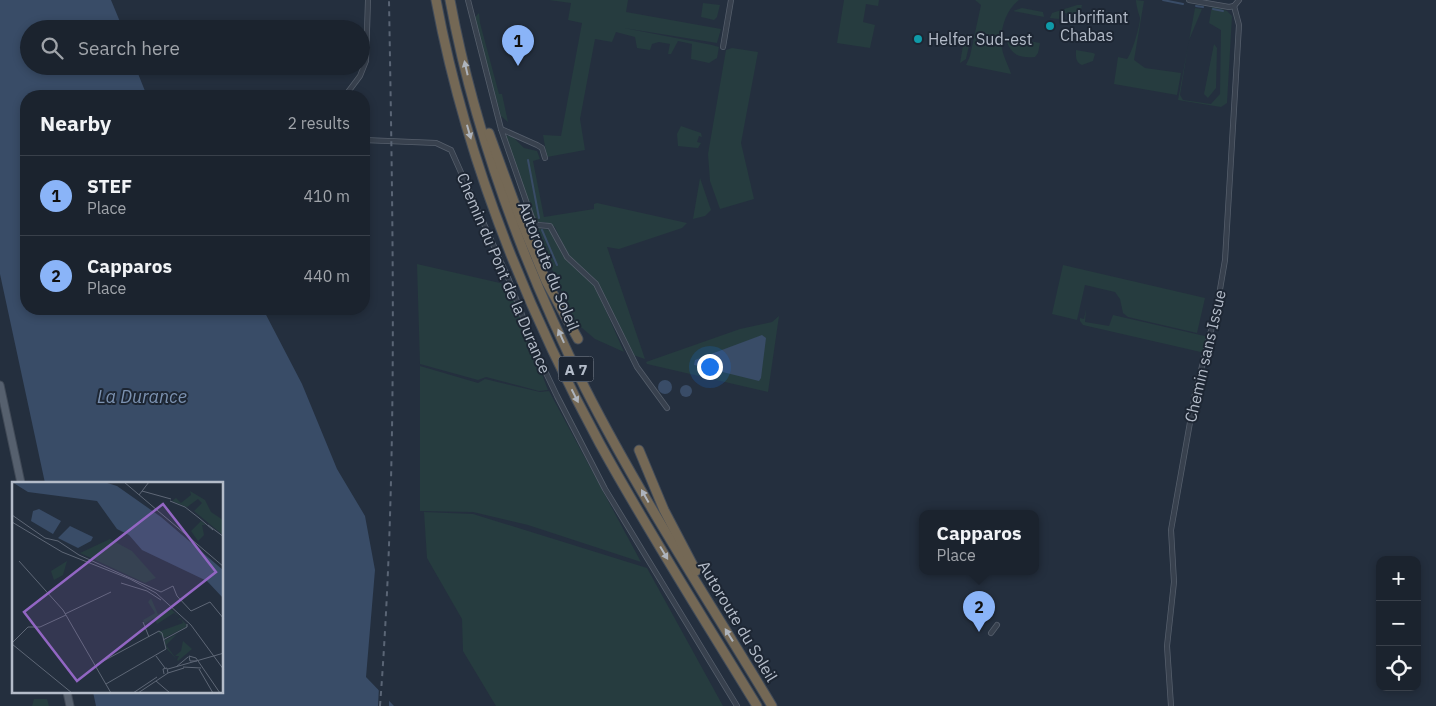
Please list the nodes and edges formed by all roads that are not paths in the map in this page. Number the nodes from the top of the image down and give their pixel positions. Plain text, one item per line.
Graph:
1 (368, 0) edge
2 (436, 0) edge
3 (450, 0) edge
4 (468, 0) edge
5 (731, 0) edge
6 (1189, 0) edge
7 (1239, 0) edge
8 (1234, 6) junction
9 (367, 20) edge
10 (723, 46) dead end
11 (360, 75) edge
12 (350, 90) edge
13 (472, 92) junction
14 (500, 129) junction
15 (370, 140) edge
16 (545, 158) dead end
17 (578, 339) dead end
18 (0, 385) edge
19 (667, 408) dead end
20 (639, 450) dead end
21 (21, 482) edge
22 (719, 619) junction
23 (997, 625) dead end
24 (991, 633) dead end
25 (737, 706) edge
26 (757, 706) edge
27 (772, 706) edge
28 (1171, 706) edge

1 - 9 street
2 -> 26 highway, Autoroute du Soleil / A 7
13 -> 3 highway, Autoroute du Soleil / A 7
4 - 14 street
5 - 10 street
6 - 8 street
7 - 8 street
8 - 28 street, Chemin sans Issue
11 - 12 street
13 - 17 highway
22 -> 13 highway, Autoroute du Soleil / A 7
14 - 16 street
14 - 19 street
15 - 25 street, Chemin du Pont de la Durance
18 - 21 main road
20 - 22 highway
27 -> 22 highway, Autoroute du Soleil / A 7
23 - 24 street

